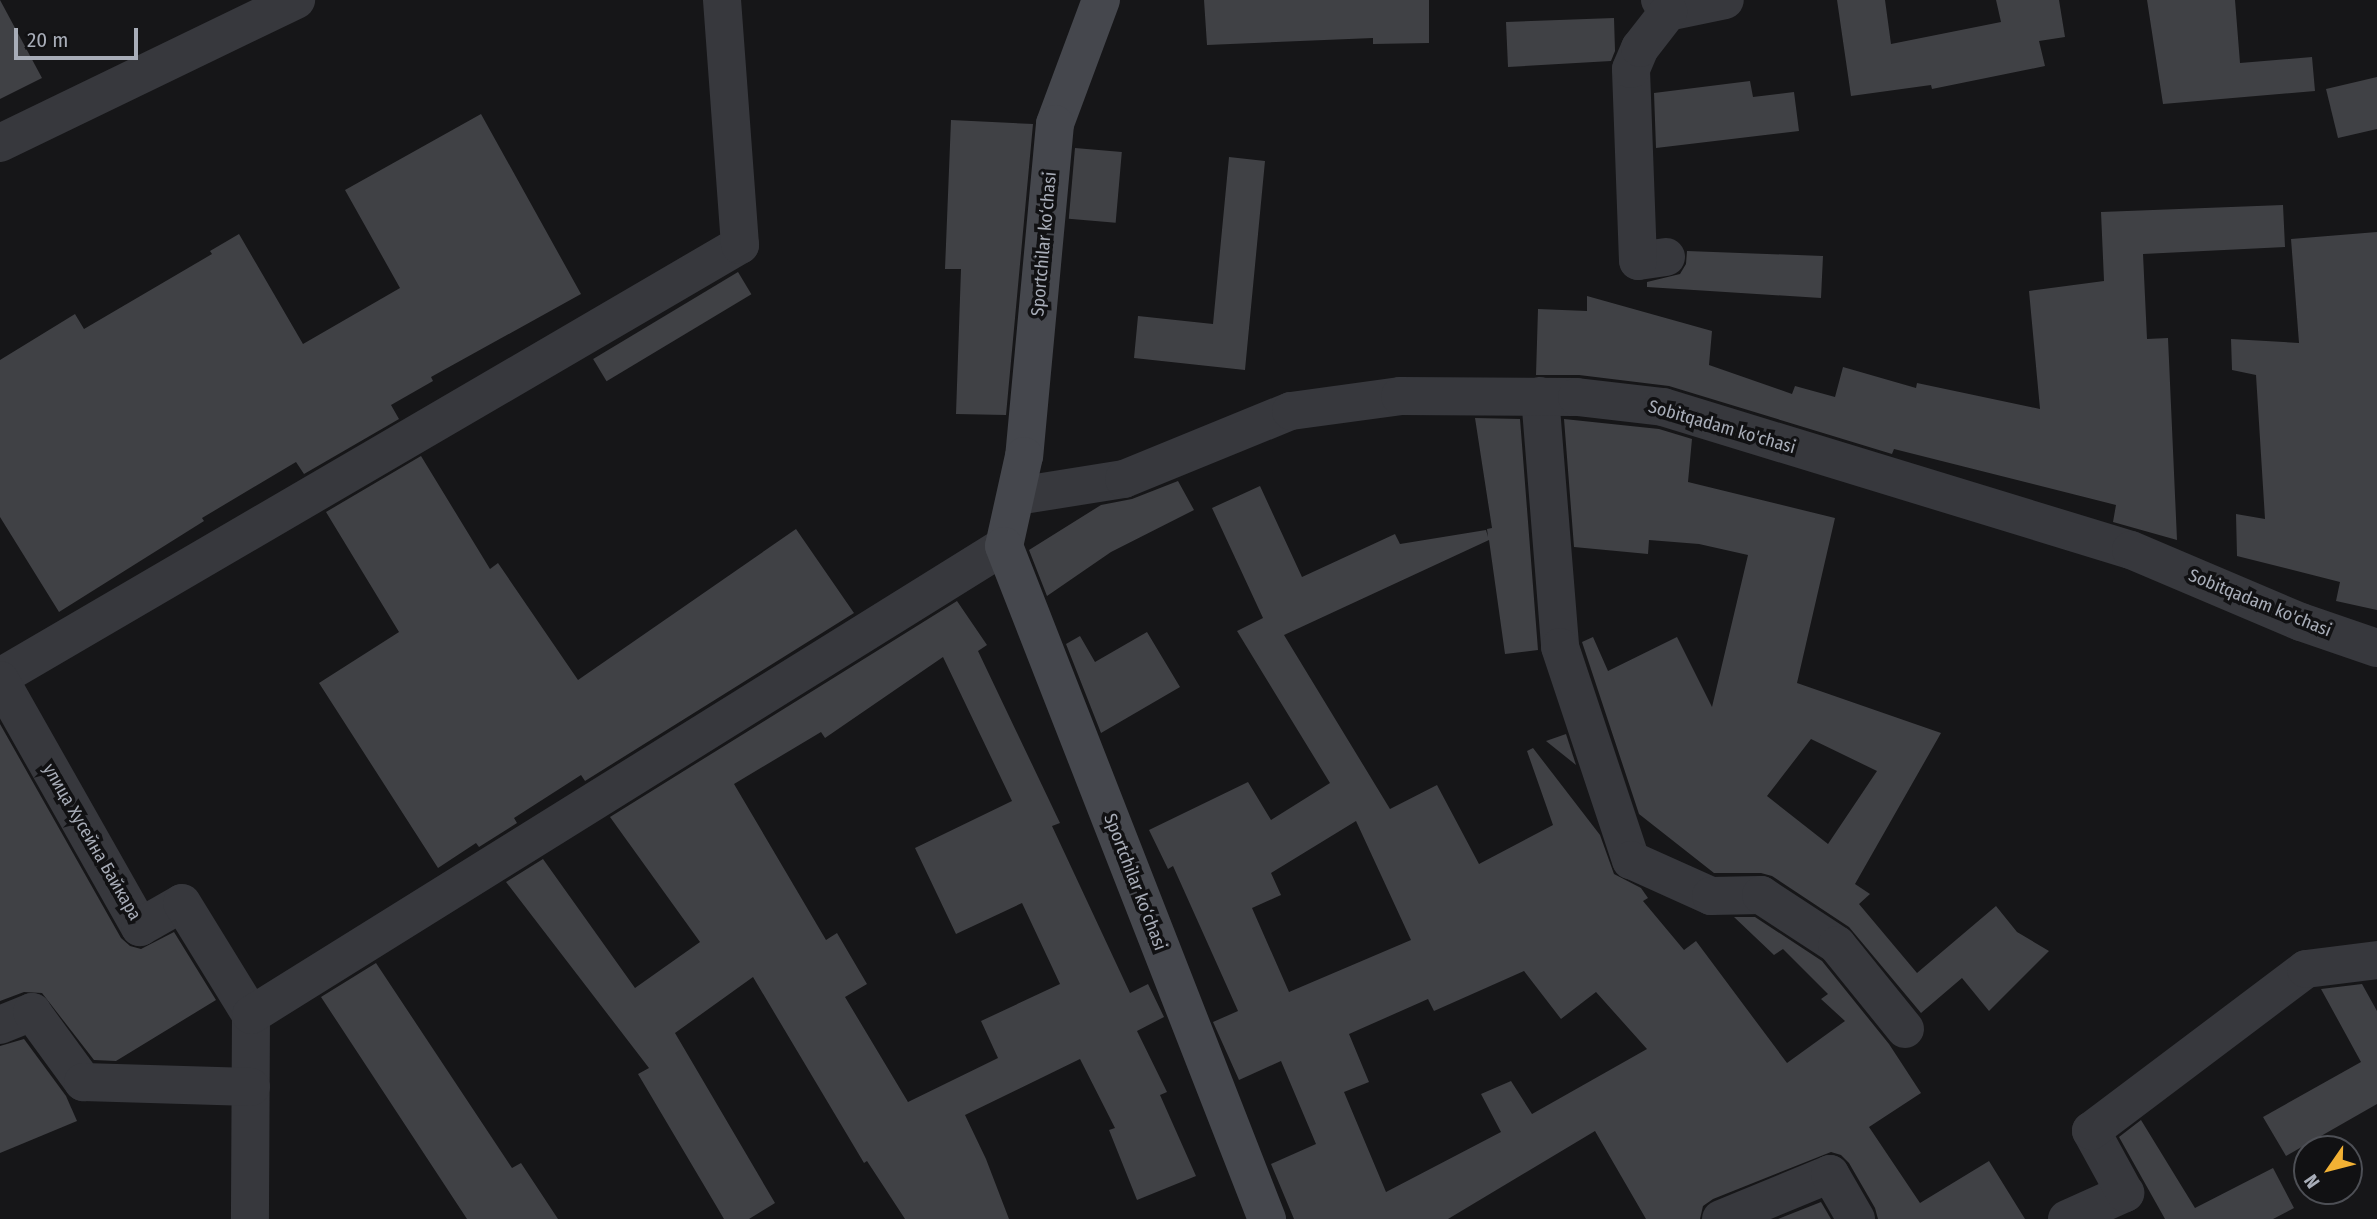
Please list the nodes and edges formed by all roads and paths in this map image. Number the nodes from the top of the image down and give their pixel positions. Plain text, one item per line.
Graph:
1 (296, 0) edge
2 (722, 0) edge
3 (1101, 0) edge
4 (1725, 0) edge
5 (1664, 6) edge
6 (0, 143) edge
7 (1666, 257) dead end
8 (1540, 396) junction
9 (1017, 496) junction
10 (1004, 546) junction
11 (2377, 648) edge
12 (0, 678) edge
13 (2377, 960) edge
14 (251, 1015) junction
15 (0, 1025) edge
16 (1905, 1028) dead end
17 (251, 1087) junction
18 (250, 1219) edge
19 (1267, 1219) edge
20 (1721, 1219) edge
21 (1856, 1219) edge
22 (2067, 1219) edge

1 - 6 street
2 - 12 street
3 - 9 street, Sportchilar ko‘chasi
4 - 5 street
5 - 7 street
8 - 9 street, Sobitqadam ko'chasi
8 - 11 street, Sobitqadam ko'chasi
8 - 16 street
9 - 10 street
10 - 14 street
10 - 19 street, Sportchilar ko‘chasi
12 - 14 street, улица Хусейна Байкара
13 - 22 street
14 - 17 street
15 - 17 street
17 - 18 street
20 - 21 street

